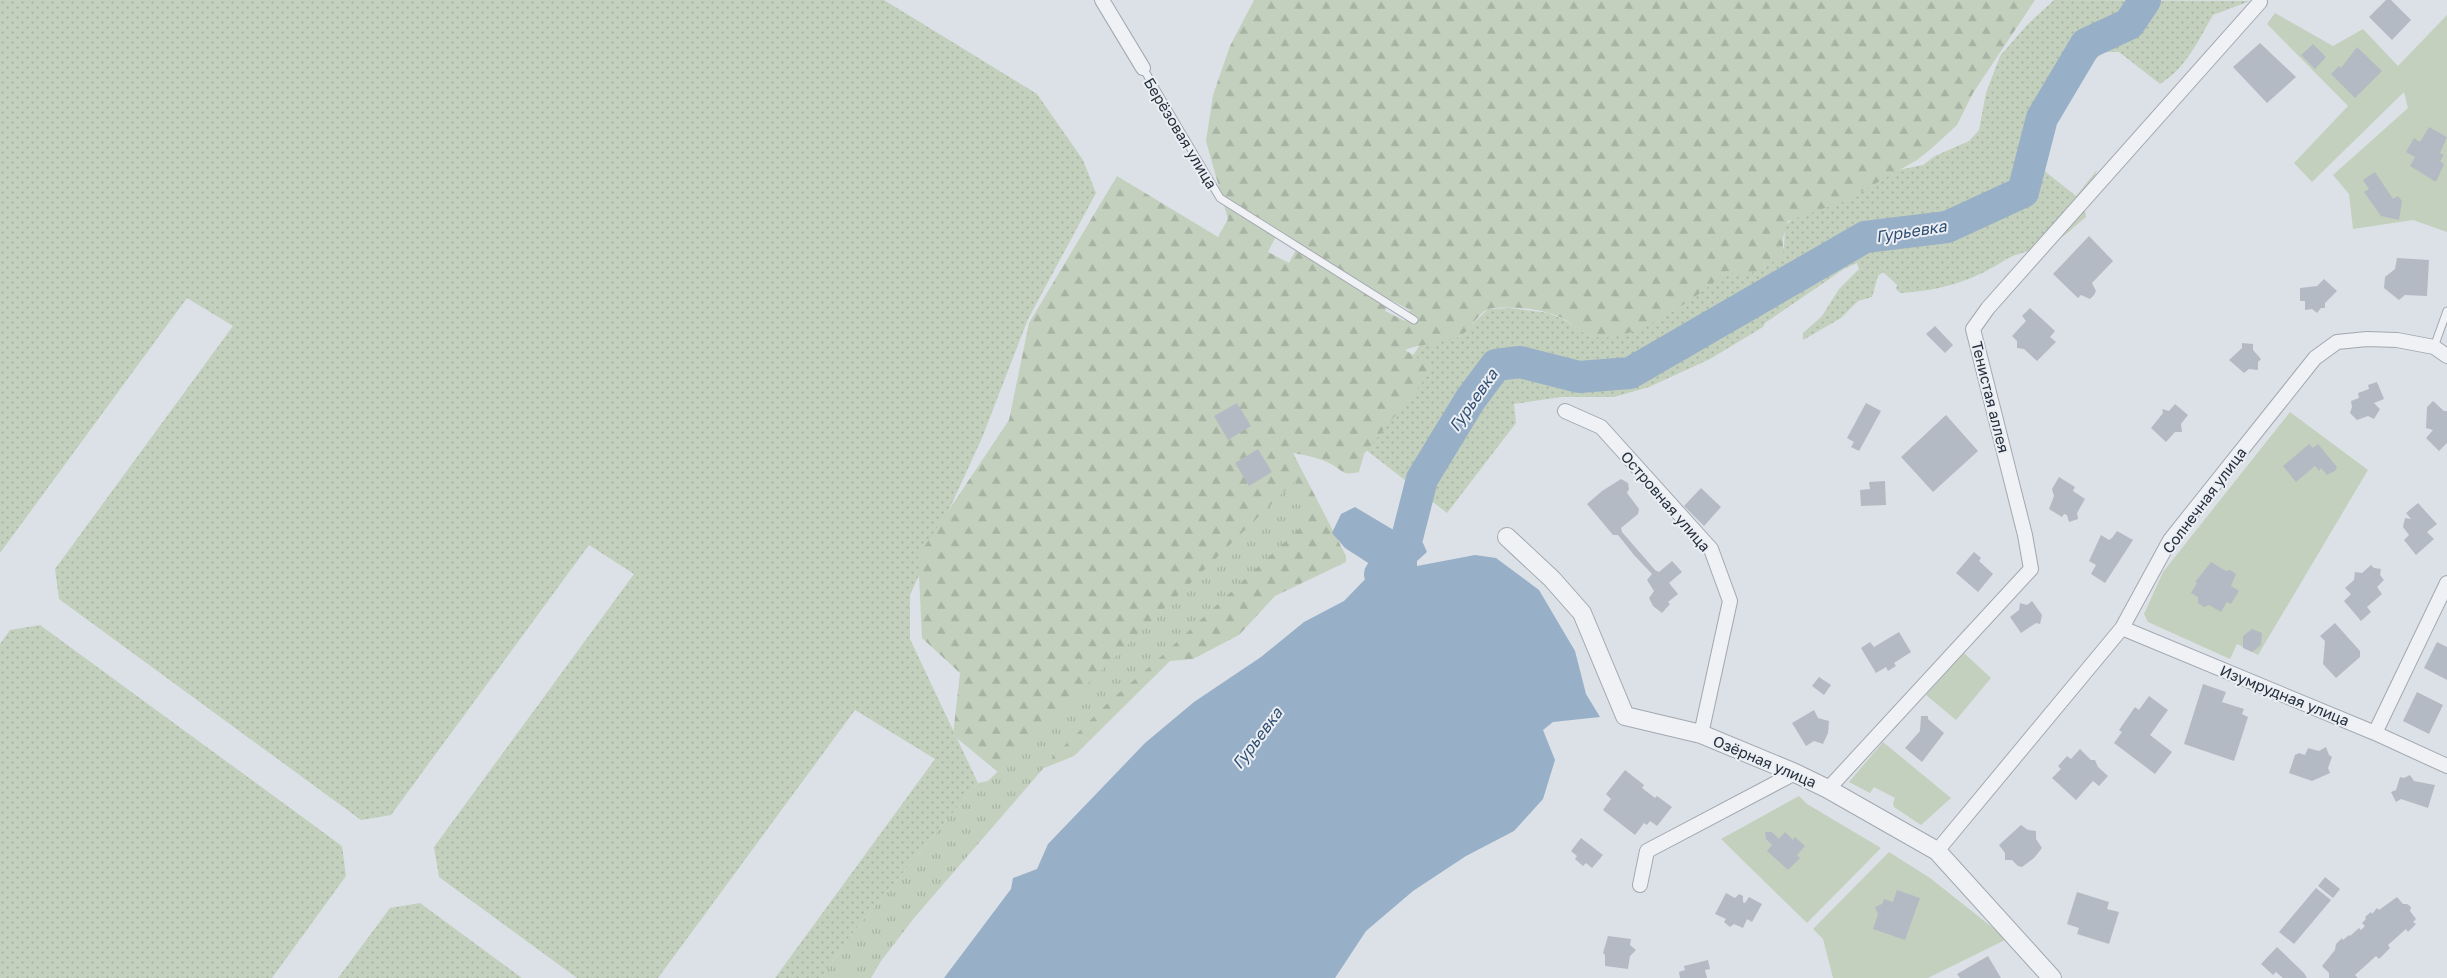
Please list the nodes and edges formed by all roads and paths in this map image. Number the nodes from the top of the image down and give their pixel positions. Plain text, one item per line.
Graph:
1 (1102, 0) edge
2 (2260, 2) dead end
3 (1143, 68) joint
4 (2447, 312) edge
5 (1414, 320) dead end
6 (2434, 347) junction
7 (2447, 356) edge
8 (1565, 410) dead end
9 (1507, 537) dead end
10 (2447, 583) edge
11 (2122, 628) junction
12 (2375, 733) junction
13 (1701, 734) junction
14 (2447, 766) edge
15 (1795, 773) junction
16 (1828, 789) junction
17 (1937, 851) junction
18 (1640, 885) dead end
19 (2052, 978) edge

1 - 3 street, Берёзовая улица
2 - 16 street, Тенистая аллея
3 - 5 lane, Берёзовая улица
4 - 6 lane
6 - 7 street, Солнечная улица
6 - 11 street, Солнечная улица
8 - 13 street, Островная улица
9 - 13 street, Озёрная улица
10 - 12 street
11 - 12 street, Изумрудная улица
11 - 17 street, Солнечная улица
12 - 14 street, Изумрудная улица
13 - 15 street, Озёрная улица
15 - 16 street, Озёрная улица
15 - 18 street
16 - 17 street, Озёрная улица
17 - 19 street, Озёрная улица

